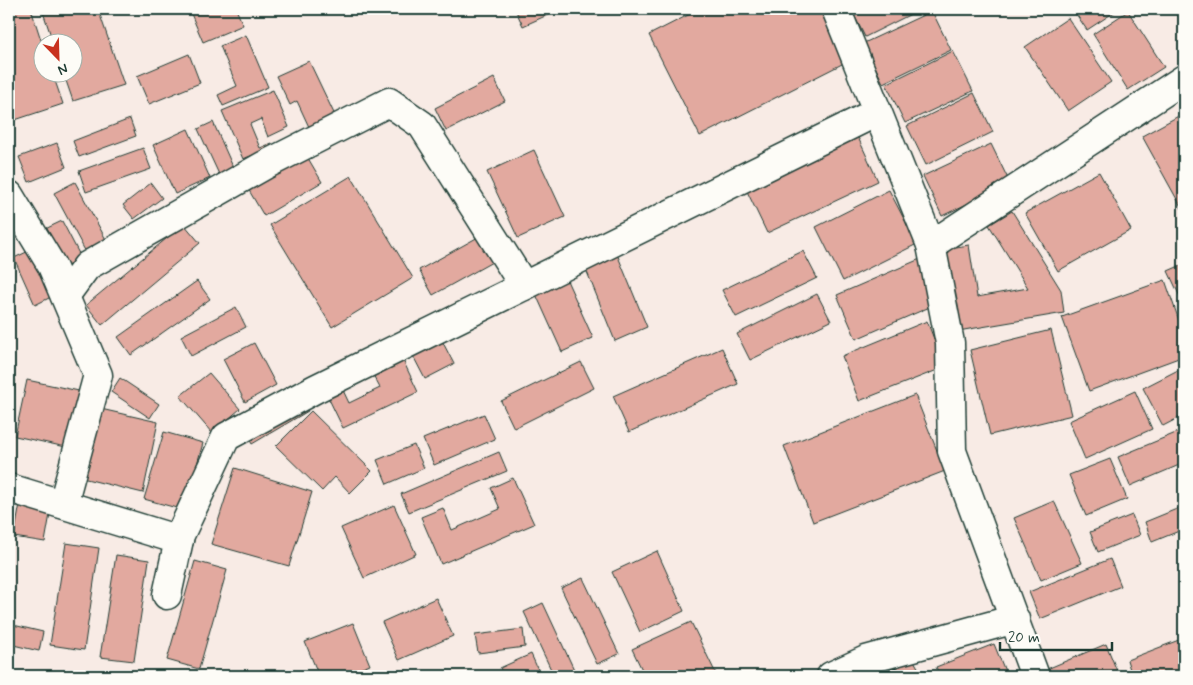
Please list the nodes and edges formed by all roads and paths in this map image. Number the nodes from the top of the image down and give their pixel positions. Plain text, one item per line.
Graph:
1 (836, 9) edge
2 (1184, 78) edge
3 (877, 112) junction
4 (9, 195) edge
5 (931, 245) junction
6 (524, 286) junction
7 (65, 296) junction
8 (9, 488) edge
9 (63, 504) junction
10 (179, 540) junction
11 (167, 595) dead end
12 (1015, 619) junction
13 (831, 676) edge
14 (1035, 676) edge

1 - 3 street
2 - 5 street
3 - 5 street
3 - 6 street
4 - 7 street
5 - 12 street
6 - 7 street
6 - 10 street
7 - 9 street
8 - 9 street
9 - 10 street
10 - 11 street
12 - 13 street
12 - 14 street

